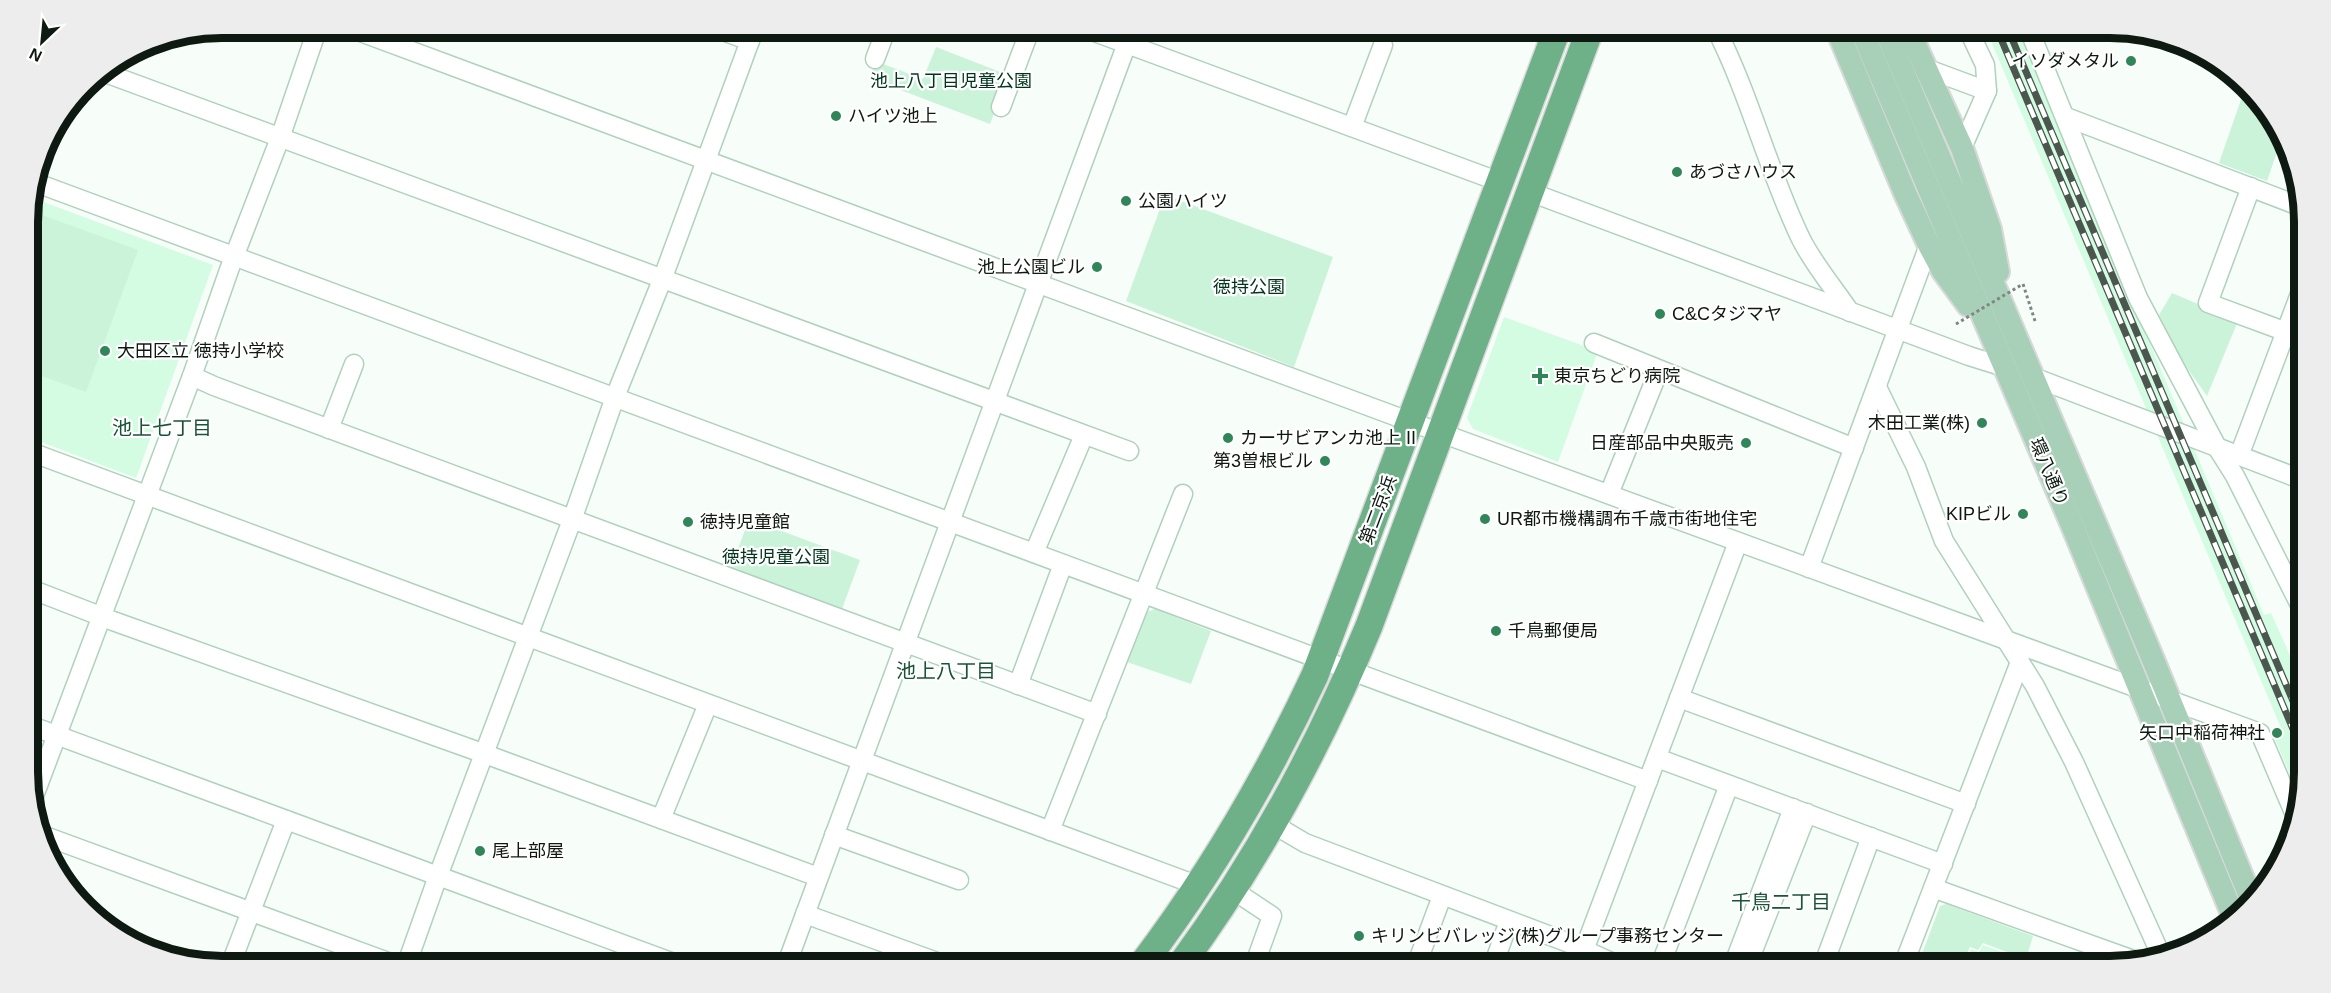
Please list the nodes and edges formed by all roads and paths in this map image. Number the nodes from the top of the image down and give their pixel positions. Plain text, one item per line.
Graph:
1 (314, 38) edge
2 (377, 38) edge
3 (751, 38) edge
4 (883, 38) edge
5 (1026, 38) edge
6 (1129, 38) edge
7 (1137, 38) edge
8 (1554, 38) edge
9 (1587, 38) edge
10 (1721, 38) edge
11 (1843, 38) edge
12 (1843, 38) edge
13 (1889, 38) edge
14 (1912, 38) edge
15 (1973, 38) edge
16 (2033, 38) edge
17 (1383, 45) dead end
18 (875, 59) dead end
19 (1925, 68) junction
20 (110, 75) edge
21 (1987, 91) junction
22 (1001, 107) dead end
23 (2066, 117) junction
24 (1352, 127) junction
25 (280, 138) junction
26 (1962, 148) junction
27 (705, 160) junction
28 (1500, 182) junction
29 (42, 185) edge
30 (2251, 187) junction
31 (1530, 192) junction
32 (2293, 203) edge
33 (1929, 245) junction
34 (235, 256) junction
35 (662, 280) junction
36 (1038, 283) junction
37 (2294, 309) edge
38 (1850, 312) junction
39 (2006, 315) junction
40 (2035, 321) dead end
41 (1956, 324) dead end
42 (1897, 329) junction
43 (2285, 332) junction
44 (1991, 334) junction
45 (2294, 335) edge
46 (1594, 344) dead end
47 (354, 364) dead end
48 (2004, 367) junction
49 (1659, 370) junction
50 (192, 376) junction
51 (2033, 377) junction
52 (1877, 387) junction
53 (615, 398) junction
54 (994, 403) junction
55 (1411, 422) junction
56 (329, 429) junction
57 (1440, 432) junction
58 (1084, 435) junction
59 (1854, 448) junction
60 (2218, 449) junction
61 (1129, 451) dead end
62 (38, 456) edge
63 (2239, 456) junction
64 (2294, 477) edge
65 (1183, 494) dead end
66 (1609, 494) junction
67 (147, 495) junction
68 (572, 520) junction
69 (950, 522) junction
70 (1738, 542) junction
71 (1034, 553) junction
72 (1063, 564) junction
73 (1809, 568) junction
74 (38, 592) edge
75 (1142, 593) junction
76 (2294, 594) edge
77 (100, 616) junction
78 (528, 637) junction
79 (2006, 640) junction
80 (905, 642) junction
81 (1321, 660) junction
82 (2020, 662) junction
83 (1351, 670) junction
84 (1018, 684) junction
85 (2139, 689) junction
86 (1679, 698) junction
87 (2169, 700) junction
88 (708, 704) junction
89 (1096, 714) junction
90 (38, 729) edge
91 (56, 735) junction
92 (485, 754) junction
93 (1656, 758) junction
94 (861, 761) junction
95 (1648, 781) junction
96 (38, 783) edge
97 (1729, 784) junction
98 (1966, 804) junction
99 (2290, 804) edge
100 (1800, 811) junction
101 (661, 819) junction
102 (286, 820) junction
103 (1274, 824) junction
104 (1050, 831) junction
105 (834, 836) junction
106 (1871, 837) junction
107 (50, 838) edge
108 (1943, 864) junction
109 (438, 876) junction
110 (818, 877) junction
111 (959, 880) dead end
112 (1199, 886) junction
113 (1933, 888) junction
114 (1233, 890) junction
115 (2248, 892) edge
116 (1442, 896) junction
117 (2231, 910) edge
118 (251, 912) junction
119 (805, 914) junction
120 (1509, 921) junction
121 (2158, 949) edge
122 (1187, 955) edge
123 (1258, 955) edge
124 (1420, 955) edge
125 (1497, 955) edge
126 (1579, 955) edge
127 (1582, 955) edge
128 (1664, 955) edge
129 (1738, 955) edge
130 (1751, 955) edge
131 (1827, 955) edge
132 (1907, 955) edge
133 (2119, 955) edge
134 (234, 956) edge
135 (371, 956) edge
136 (410, 956) edge
137 (654, 956) edge
138 (790, 956) edge
139 (919, 956) edge
140 (1149, 956) edge

1 - 25 street
2 - 27 street
3 - 27 street
4 - 18 street
5 - 22 street
6 - 36 street
7 - 24 street
8 - 28 highway, 第二京浜
9 - 31 highway, 第二京浜
10 - 38 street
11 - 33 main road
12 - 44 main road, 環八通り
13 - 39 main road, 環八通り
14 - 19 main road
15 - 21 street
16 - 23 street
17 - 24 street
19 - 21 street
19 - 26 main road
20 - 25 street
21 - 26 street
23 - 30 street
23 - 60 street
24 - 28 street
25 - 34 street
25 - 35 street
26 - 39 main road
27 - 35 street
27 - 36 street
28 - 55 highway, 第二京浜
29 - 34 street
30 - 32 street
30 - 43 street
31 - 38 street
31 - 57 highway, 第二京浜
33 - 42 street
33 - 44 main road
34 - 50 street
34 - 53 street
35 - 53 street
35 - 54 street
36 - 54 street
36 - 55 street
37 - 43 street
38 - 42 street
39 - 51 main road, 環八通り
40 - 41 path, bridge
42 - 48 street
42 - 52 street
43 - 45 street
43 - 63 street
44 - 48 main road, 環八通り
46 - 49 street
47 - 56 street
48 - 85 main road, 環八通り
49 - 59 street
49 - 66 street
50 - 56 street
50 - 67 street
51 - 60 street
51 - 87 main road, 環八通り
52 - 59 street
52 - 79 street
53 - 68 street
53 - 69 street
54 - 58 street
54 - 69 street
55 - 57 street
55 - 81 highway, 第二京浜
56 - 68 street
57 - 66 street
57 - 83 highway, 第二京浜
58 - 61 street
58 - 71 street
59 - 73 street
60 - 63 street
60 - 76 street
62 - 67 street
63 - 64 street
65 - 75 street
66 - 70 street
67 - 77 street
67 - 78 street
68 - 78 street
68 - 80 street
69 - 71 street
69 - 80 street
70 - 73 street
70 - 86 street
71 - 72 street
72 - 75 street
72 - 84 street
73 - 79 street
74 - 77 street
75 - 81 street
75 - 89 street
77 - 91 street
77 - 92 street
78 - 88 street
78 - 92 street
79 - 82 street
79 - 85 street
80 - 84 street
80 - 94 street
81 - 83 street
81 - 112 highway, 第二京浜
82 - 98 street
82 - 121 street
83 - 95 street
83 - 103 highway, 第二京浜
84 - 89 street
85 - 87 street
85 - 117 main road, 環八通り
86 - 93 street
86 - 98 street
87 - 99 street
87 - 115 main road, 環八通り
88 - 94 street
88 - 101 street
89 - 104 street
90 - 91 street
91 - 96 street
91 - 102 street
92 - 101 street
92 - 109 street
93 - 95 street
93 - 97 street
94 - 104 street
94 - 105 street
95 - 127 street
97 - 100 street
97 - 128 street
98 - 108 street
100 - 106 street
100 - 129 street
100 - 130 street
101 - 110 street
102 - 109 street
102 - 118 street
103 - 114 highway, 第二京浜
103 - 116 street
104 - 112 street
105 - 110 street
105 - 111 street
106 - 108 street
106 - 131 street
107 - 118 street
108 - 113 street
109 - 136 street
109 - 137 street
110 - 119 street
112 - 140 highway, 第二京浜
113 - 132 street
113 - 133 street
114 - 122 highway, 第二京浜
114 - 123 street
116 - 120 street
116 - 124 street
118 - 134 street
118 - 135 street
119 - 138 street
119 - 139 street
120 - 125 street
120 - 126 street

